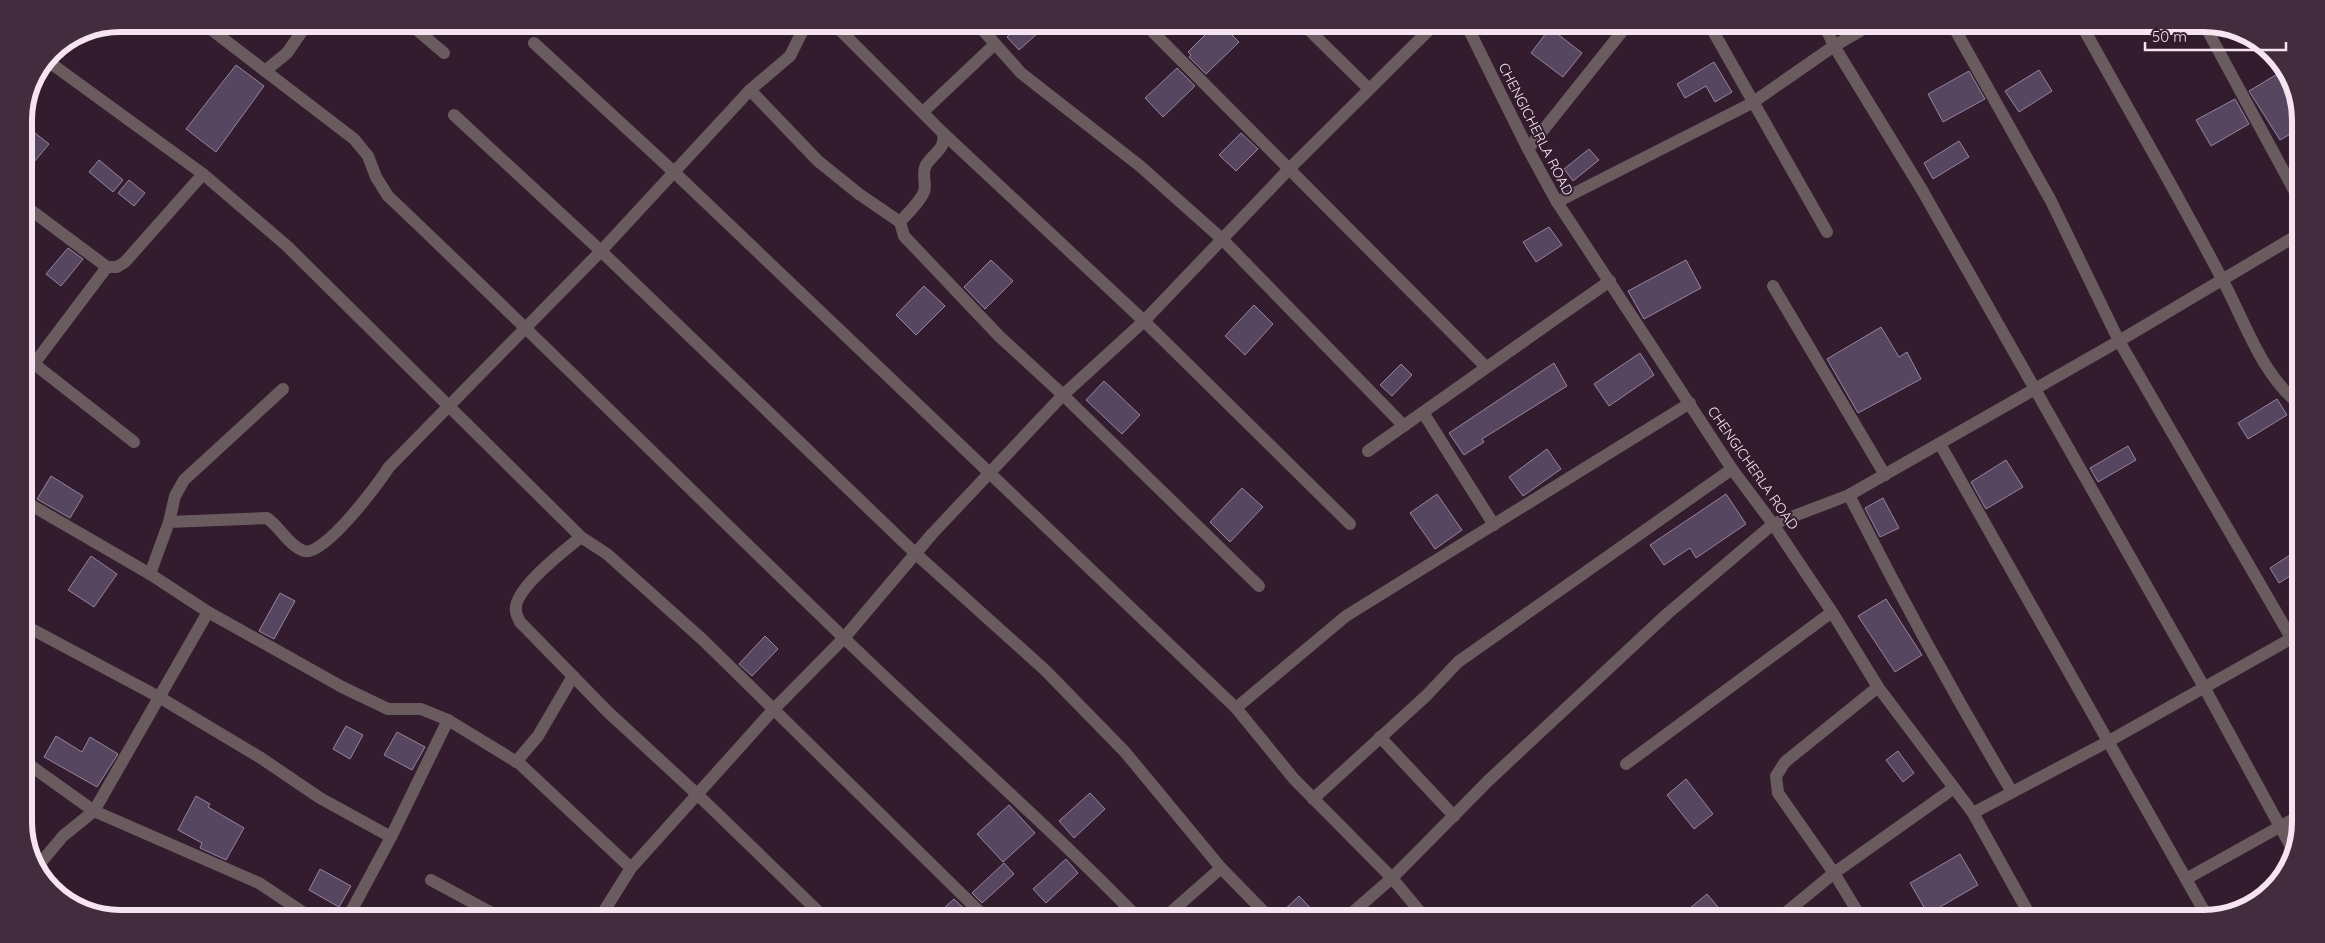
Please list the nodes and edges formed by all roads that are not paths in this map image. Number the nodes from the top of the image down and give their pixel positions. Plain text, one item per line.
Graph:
1 (214, 32) edge
2 (301, 32) edge
3 (419, 32) edge
4 (802, 32) edge
5 (842, 32) edge
6 (984, 32) edge
7 (1153, 32) edge
8 (1311, 32) edge
9 (1427, 32) edge
10 (1470, 32) edge
11 (1622, 32) edge
12 (1713, 32) edge
13 (1828, 32) edge
14 (1858, 32) edge
15 (1956, 32) edge
16 (2085, 32) edge
17 (2209, 33) edge
18 (534, 43) dead end
19 (995, 44) junction
20 (1834, 46) junction
21 (444, 53) dead end
22 (52, 66) edge
23 (265, 71) junction
24 (1368, 88) junction
25 (750, 90) junction
26 (1752, 103) junction
27 (923, 112) junction
28 (454, 115) dead end
29 (943, 133) junction
30 (1528, 148) junction
31 (1290, 168) junction
32 (675, 173) junction
33 (203, 174) junction
34 (2292, 186) edge
35 (1557, 202) junction
36 (33, 212) edge
37 (900, 222) junction
38 (1827, 232) dead end
39 (2292, 238) edge
40 (1222, 239) junction
41 (601, 251) junction
42 (107, 267) junction
43 (2223, 279) junction
44 (1610, 280) junction
45 (1773, 286) dead end
46 (1144, 321) junction
47 (526, 327) junction
48 (2119, 341) junction
49 (33, 354) edge
50 (33, 364) edge
51 (1486, 367) junction
52 (283, 389) dead end
53 (2034, 390) junction
54 (1064, 395) junction
55 (2292, 397) edge
56 (1690, 403) junction
57 (449, 407) junction
58 (1424, 414) junction
59 (1404, 426) junction
60 (134, 442) dead end
61 (1940, 444) junction
62 (1368, 450) dead end
63 (1732, 469) junction
64 (989, 473) junction
65 (1885, 475) junction
66 (1849, 495) junction
67 (33, 506) edge
68 (169, 522) junction
69 (1350, 524) dead end
70 (1773, 524) junction
71 (1494, 525) junction
72 (581, 538) junction
73 (916, 554) junction
74 (150, 574) junction
75 (1259, 586) dead end
76 (208, 612) junction
77 (1832, 612) junction
78 (2292, 629) edge
79 (33, 630) edge
80 (844, 638) junction
81 (2292, 638) edge
82 (573, 676) junction
83 (1878, 687) junction
84 (2204, 687) junction
85 (159, 697) junction
86 (1236, 708) junction
87 (773, 710) junction
88 (448, 720) junction
89 (1380, 737) junction
90 (2109, 741) junction
91 (516, 762) junction
92 (1626, 764) dead end
93 (33, 767) edge
94 (1954, 788) junction
95 (2012, 792) junction
96 (698, 795) junction
97 (1313, 799) junction
98 (94, 811) junction
99 (1973, 813) junction
100 (1454, 816) junction
101 (2292, 819) edge
102 (2280, 826) junction
103 (391, 837) junction
104 (2290, 844) edge
105 (42, 861) edge
106 (631, 868) junction
107 (1221, 868) junction
108 (1834, 873) junction
109 (1392, 878) junction
110 (2186, 878) junction
111 (431, 880) dead end
112 (300, 910) edge
113 (352, 910) edge
114 (486, 910) edge
115 (605, 910) edge
116 (817, 910) edge
117 (978, 910) edge
118 (1130, 910) edge
119 (1173, 910) edge
120 (1261, 910) edge
121 (1355, 910) edge
122 (1419, 910) edge
123 (1789, 910) edge
124 (1857, 910) edge
125 (2027, 910) edge
126 (2204, 910) edge

1 - 23 street
2 - 23 street
3 - 21 street
4 - 25 street
5 - 27 street
6 - 19 street
7 - 31 street
8 - 24 street
9 - 24 street
10 - 30 street, CHENGICHERLA ROAD
11 - 30 street
12 - 26 street
13 - 20 street
14 - 20 street
15 - 48 street
16 - 43 street
17 - 34 street
18 - 32 street
19 - 27 street
19 - 40 street
20 - 26 street
20 - 53 street
22 - 33 street
23 - 47 street
24 - 31 street
25 - 32 street
25 - 37 street
26 - 35 street
26 - 38 street
27 - 29 street
28 - 41 street
29 - 37 street
29 - 46 street
30 - 35 street, CHENGICHERLA ROAD
31 - 40 street
31 - 51 street
32 - 41 street
32 - 64 street
33 - 42 street
33 - 57 street
35 - 44 street, CHENGICHERLA ROAD
36 - 42 street
37 - 54 street
39 - 43 street
40 - 46 street
40 - 59 street
41 - 47 street
41 - 73 street
42 - 49 street
43 - 48 street
43 - 55 street
44 - 51 street
44 - 56 street, CHENGICHERLA ROAD
45 - 65 street
46 - 54 street
46 - 69 street
47 - 57 street
47 - 80 street
48 - 53 street
48 - 78 street
50 - 60 street
51 - 58 street
52 - 68 street
53 - 61 street
53 - 84 street
54 - 64 street
54 - 75 street
56 - 63 street, CHENGICHERLA ROAD
56 - 71 street
57 - 68 street
57 - 72 street
58 - 59 street
58 - 71 street
59 - 62 street
61 - 65 street
61 - 90 street
63 - 70 street, CHENGICHERLA ROAD
63 - 89 street
64 - 73 street
64 - 86 street
65 - 66 street
66 - 70 street
66 - 95 street
67 - 74 street
68 - 74 street
70 - 77 street, CHENGICHERLA ROAD
70 - 100 street
71 - 86 street
72 - 82 street
72 - 87 street
73 - 80 street
73 - 107 street
74 - 76 street
76 - 85 street
76 - 88 street
77 - 83 street, CHENGICHERLA ROAD
77 - 92 street
79 - 85 street
80 - 87 street
80 - 118 street
81 - 84 street
82 - 91 street
82 - 96 street
83 - 94 street, CHENGICHERLA ROAD
83 - 108 street
84 - 90 street
84 - 102 street
85 - 98 street
85 - 103 street
86 - 97 street
87 - 96 street
87 - 117 street
88 - 91 street
88 - 103 street
89 - 97 street
89 - 100 street
90 - 95 street
90 - 110 street
91 - 106 street
93 - 98 street
94 - 99 street, CHENGICHERLA ROAD
94 - 108 street
95 - 99 street
96 - 106 street
96 - 116 street
97 - 109 street
98 - 105 street
98 - 112 street
99 - 125 street, CHENGICHERLA ROAD
100 - 109 street
101 - 102 street
102 - 104 street
102 - 110 street
103 - 113 street
106 - 115 street
107 - 119 street
107 - 120 street
108 - 123 street
108 - 124 street
109 - 121 street
109 - 122 street
110 - 126 street
111 - 114 street

